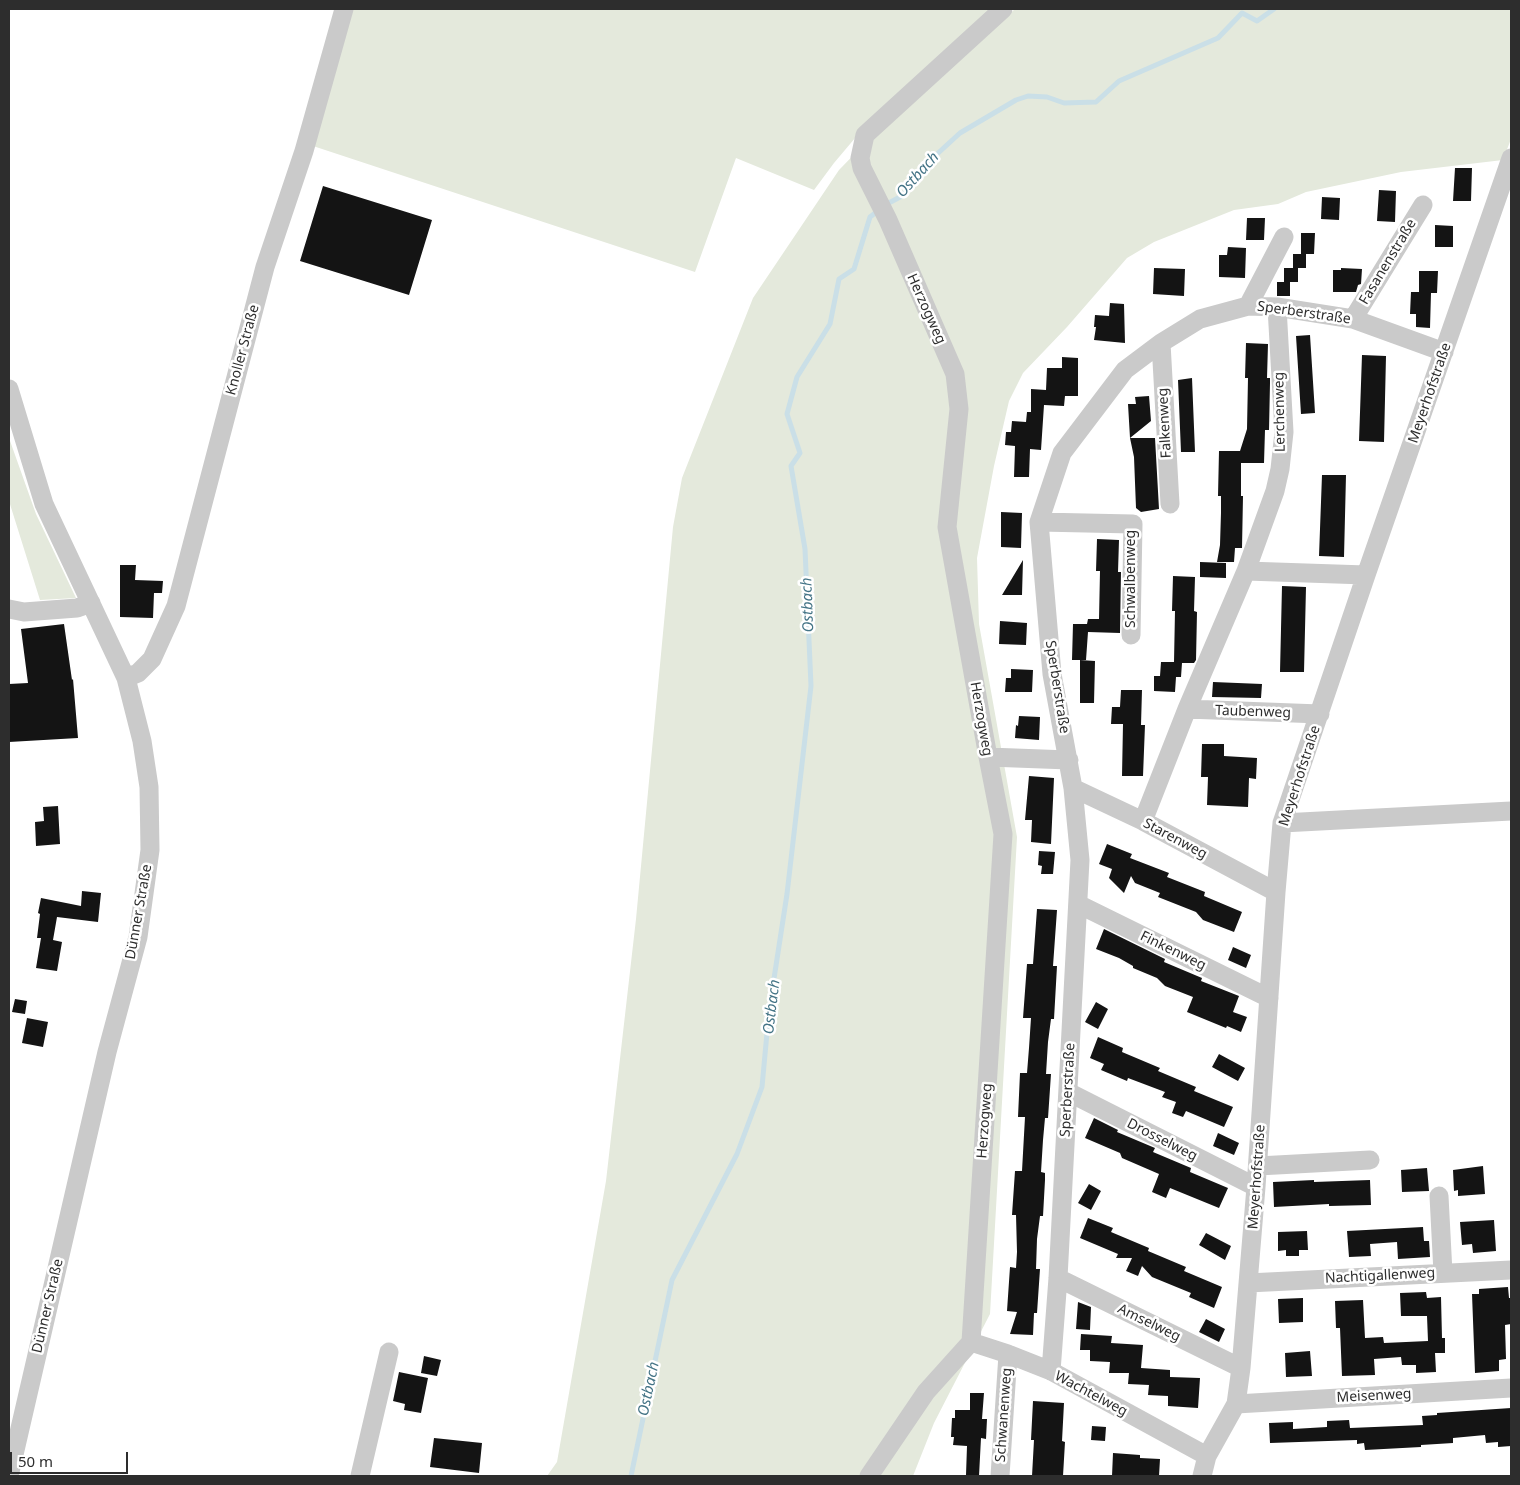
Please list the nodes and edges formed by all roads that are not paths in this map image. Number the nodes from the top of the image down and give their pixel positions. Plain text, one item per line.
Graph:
1 (344, 9) edge
2 (1002, 9) edge
3 (1511, 158) edge
4 (1423, 205) dead end
5 (1284, 237) dead end
6 (1248, 306) junction
7 (1277, 307) junction
8 (1354, 320) junction
9 (1161, 343) junction
10 (1444, 352) junction
11 (9, 389) edge
12 (1170, 504) dead end
13 (1039, 522) junction
14 (1246, 572) junction
15 (1366, 575) junction
16 (91, 603) junction
17 (9, 609) edge
18 (1131, 635) dead end
19 (126, 678) junction
20 (1187, 709) junction
21 (1320, 714) junction
22 (988, 757) junction
23 (1069, 760) junction
24 (1073, 788) junction
25 (1511, 811) edge
26 (1143, 821) junction
27 (1282, 823) junction
28 (1276, 892) junction
29 (1078, 904) junction
30 (1269, 998) junction
31 (1068, 1092) junction
32 (1370, 1160) dead end
33 (1258, 1166) junction
34 (1256, 1187) junction
35 (1439, 1196) dead end
36 (1511, 1270) edge
37 (1443, 1273) junction
38 (1058, 1278) junction
39 (1248, 1283) junction
40 (971, 1342) junction
41 (389, 1352) dead end
42 (1008, 1354) junction
43 (1241, 1368) junction
44 (1050, 1372) junction
45 (1511, 1388) edge
46 (1236, 1404) junction
47 (1207, 1456) junction
48 (9, 1476) edge
49 (360, 1476) edge
50 (869, 1476) edge
51 (1000, 1476) edge
52 (1202, 1476) edge

1 - 19 street, Knoller Straße
2 - 22 street, Herzogweg
3 - 10 street, Meyerhofstraße
4 - 8 street, Fasanenstraße
5 - 6 street
6 - 7 street, Sperberstraße
6 - 9 street, Sperberstraße
7 - 8 street, Sperberstraße
7 - 14 street, Lerchenweg
8 - 10 street, Sperberstraße
9 - 12 street, Falkenweg
9 - 13 street, Sperberstraße
10 - 15 street, Meyerhofstraße
11 - 16 street, Dünner Straße
13 - 18 street, Schwalbenweg
13 - 23 street, Sperberstraße
14 - 15 street
14 - 20 street, Lerchenweg
15 - 21 street, Meyerhofstraße
16 - 17 street
16 - 19 street, Dünner Straße
19 - 48 street, Dünner Straße
20 - 21 street, Taubenweg
20 - 26 street, Lerchenweg
21 - 27 street, Meyerhofstraße
22 - 23 street
22 - 40 street, Herzogweg
23 - 24 street, Sperberstraße
24 - 26 street, Starenweg
24 - 29 street, Sperberstraße
25 - 27 street
26 - 28 street, Starenweg
27 - 28 street, Meyerhofstraße
28 - 30 street, Meyerhofstraße
29 - 30 street, Finkenweg
29 - 31 street, Sperberstraße
30 - 33 street, Meyerhofstraße
31 - 34 street, Drosselweg
31 - 38 street, Sperberstraße
32 - 33 street
33 - 34 street, Meyerhofstraße
34 - 39 street, Meyerhofstraße
35 - 37 street
36 - 37 street, Nachtigallenweg
37 - 39 street, Nachtigallenweg
38 - 43 street, Amselweg
38 - 44 street, Sperberstraße
39 - 43 street, Meyerhofstraße
40 - 42 street, Wachtelweg
40 - 50 street
41 - 49 street
42 - 44 street, Wachtelweg
42 - 51 street, Schwanenweg
43 - 46 street, Meyerhofstraße
44 - 47 street, Wachtelweg
45 - 46 street, Meisenweg
46 - 47 street, Meyerhofstraße
47 - 52 street, Meyerhofstraße

